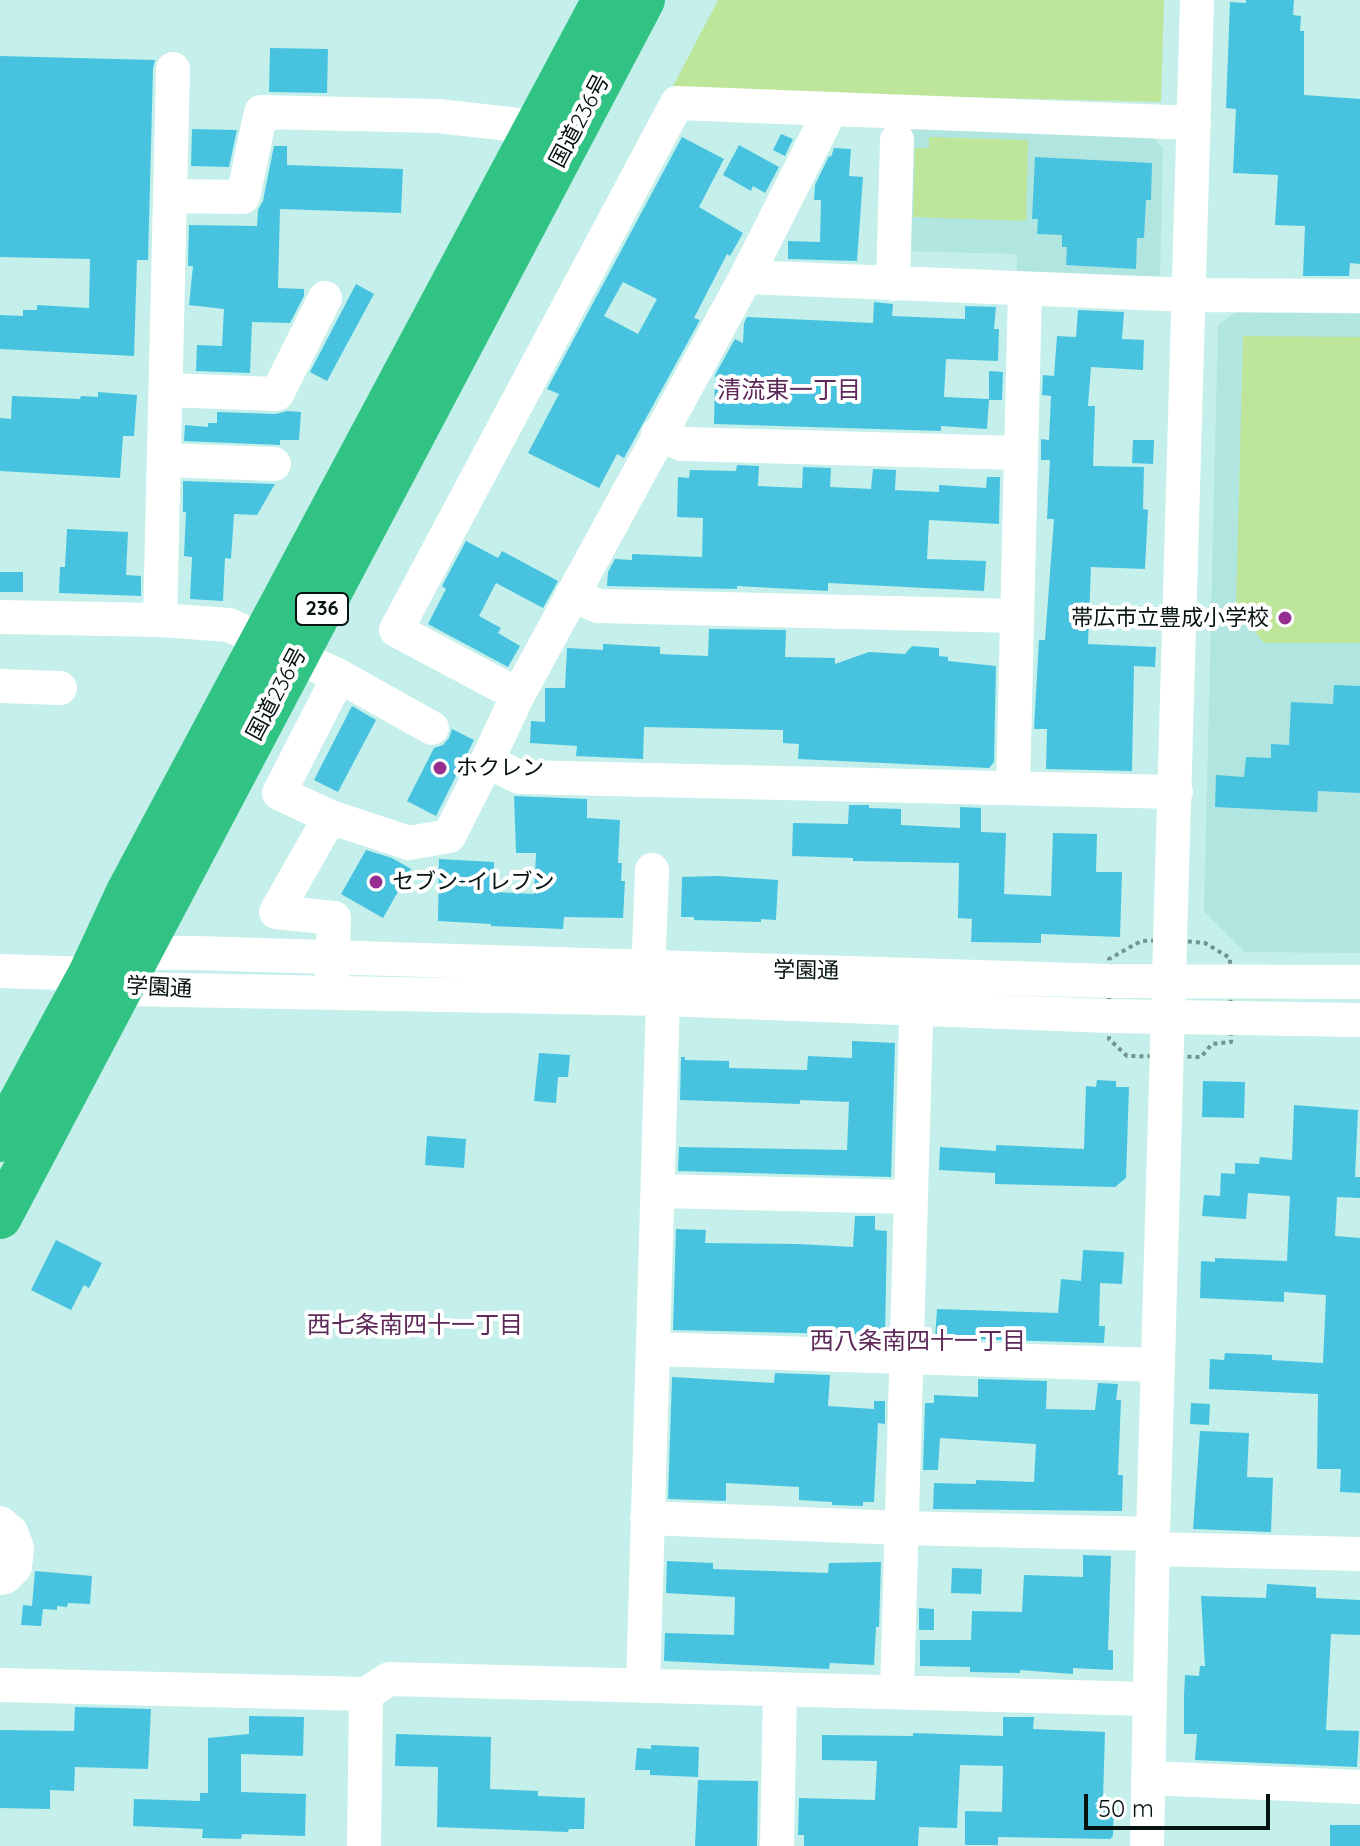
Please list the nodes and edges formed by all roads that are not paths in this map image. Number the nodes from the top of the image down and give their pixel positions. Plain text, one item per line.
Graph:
1 (604, 0) edge
2 (643, 0) edge
3 (1197, 0) edge
4 (173, 69) dead end
5 (831, 109) junction
6 (1194, 123) junction
7 (536, 127) junction
8 (897, 140) dead end
9 (170, 196) junction
10 (746, 277) junction
11 (893, 284) junction
12 (1025, 290) junction
13 (1189, 295) junction
14 (1360, 296) edge
15 (325, 298) dead end
16 (166, 390) junction
17 (658, 434) junction
18 (1020, 453) junction
19 (164, 460) junction
20 (274, 464) dead end
21 (572, 595) junction
22 (1017, 616) junction
23 (0, 617) edge
24 (160, 620) junction
25 (280, 648) junction
26 (339, 676) junction
27 (0, 686) edge
28 (60, 688) dead end
29 (518, 695) junction
30 (432, 728) dead end
31 (242, 759) junction
32 (487, 761) junction
33 (285, 781) junction
34 (1013, 788) junction
35 (1176, 792) junction
36 (330, 817) junction
37 (652, 870) dead end
38 (333, 957) junction
39 (0, 971) edge
40 (118, 972) junction
41 (918, 973) junction
42 (1171, 981) junction
43 (1360, 982) edge
44 (659, 984) junction
45 (332, 992) junction
46 (916, 1009) junction
47 (1169, 1018) junction
48 (1360, 1020) edge
49 (0, 1140) edge
50 (658, 1191) junction
51 (911, 1197) junction
52 (0, 1217) edge
53 (654, 1349) junction
54 (909, 1357) junction
55 (1158, 1365) junction
56 (647, 1518) junction
57 (0, 1523) edge
58 (901, 1528) junction
59 (1153, 1541) junction
60 (1360, 1554) edge
61 (0, 1578) edge
62 (0, 1685) edge
63 (643, 1686) junction
64 (780, 1690) junction
65 (897, 1691) junction
66 (366, 1694) junction
67 (1149, 1699) junction
68 (1148, 1778) junction
69 (1360, 1787) edge
70 (364, 1846) edge
71 (777, 1846) edge
72 (1147, 1846) edge

1 - 7 highway, 国道236号 / 236
2 - 25 highway, 国道236号 / 236
3 - 6 street
4 - 9 street
5 - 6 street
5 - 10 street
5 - 29 street
6 - 13 street
7 - 9 street
7 - 25 highway, 国道236号 / 236
8 - 11 street
9 - 16 street
10 - 11 street
10 - 17 street
11 - 12 street
12 - 13 street
12 - 18 street
13 - 14 street
13 - 35 street
15 - 16 street
16 - 19 street
17 - 18 street
17 - 21 street
18 - 22 street
19 - 20 street
19 - 24 street
21 - 22 street
21 - 29 street
22 - 34 street
23 - 24 street
24 - 25 street
25 - 26 street
25 - 31 highway, 国道236号 / 236
25 - 40 highway, 国道236号 / 236
26 - 30 street
26 - 33 street
27 - 28 street
29 - 32 street
31 - 33 street
31 - 40 highway, 国道236号 / 236
32 - 34 street
32 - 36 street
33 - 36 street
34 - 35 street
35 - 42 street
36 - 38 street
37 - 44 street
38 - 40 street, 学園通
38 - 44 street, 学園通
38 - 45 street
39 - 40 street
40 - 45 street, 学園通
40 - 49 highway, 国道236号 / 236
40 - 52 highway, 国道236号 / 236
41 - 42 street, 学園通
41 - 44 street, 学園通
41 - 46 street
42 - 43 street, 学園通
42 - 47 street
44 - 45 street, 学園通
44 - 46 street, 学園通
44 - 50 street
46 - 47 street, 学園通
46 - 51 street
47 - 48 street, 学園通
47 - 55 street
50 - 51 street
50 - 53 street
51 - 54 street
53 - 54 street
53 - 56 street
54 - 55 street
54 - 58 street
55 - 59 street
56 - 58 street
56 - 63 street
57 - 61 street
58 - 59 street
58 - 65 street
59 - 60 street
59 - 67 street
62 - 66 street
63 - 64 street
63 - 66 street
64 - 65 street
64 - 71 street
65 - 67 street
66 - 70 street
67 - 68 street
68 - 69 street
68 - 72 street

